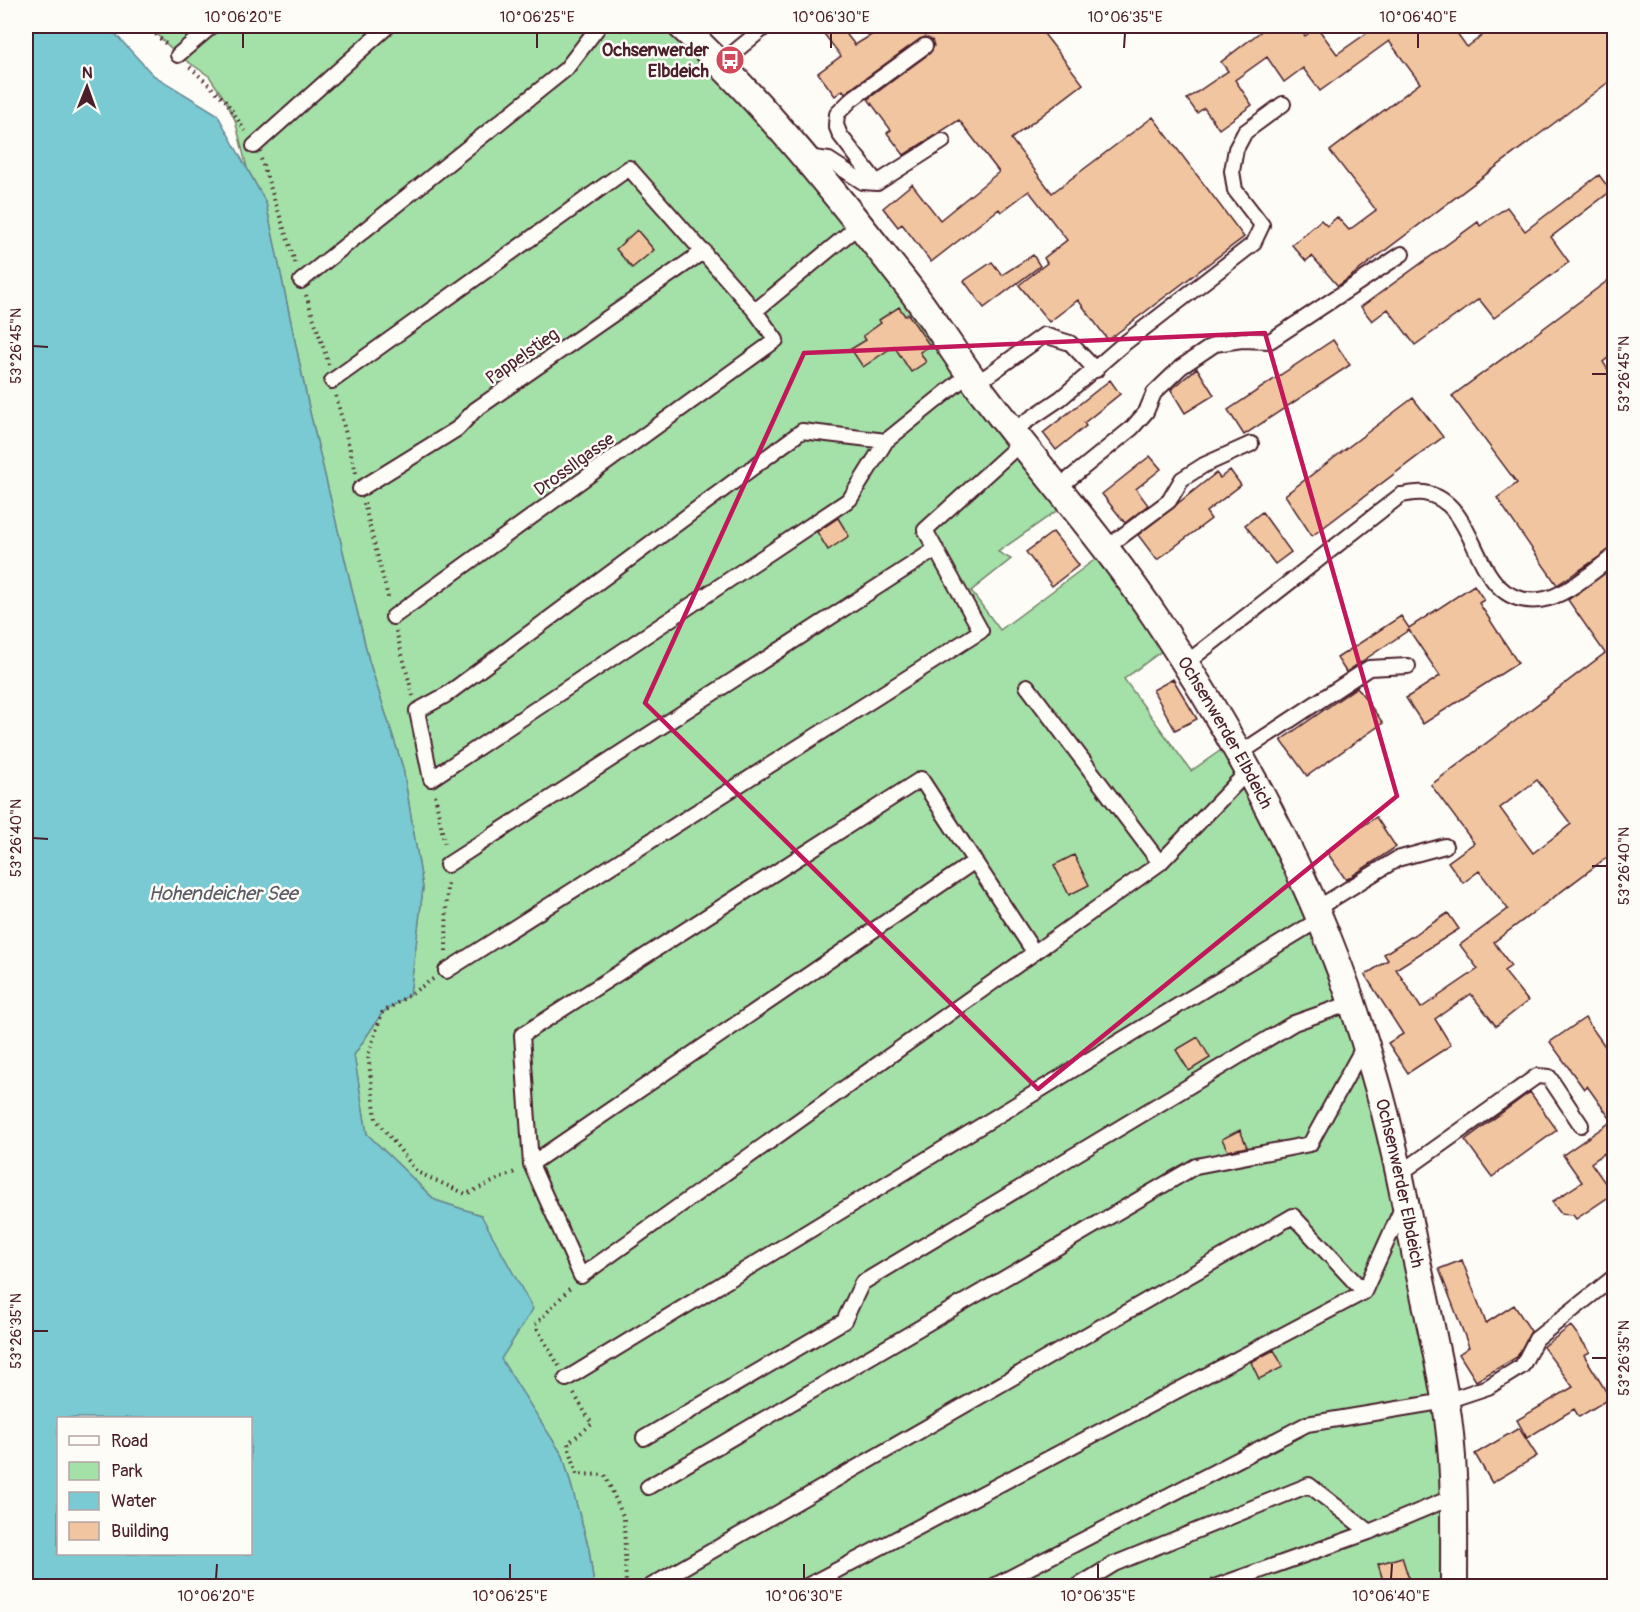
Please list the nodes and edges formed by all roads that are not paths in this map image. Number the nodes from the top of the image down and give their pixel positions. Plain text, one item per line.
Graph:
1 (212, 26) edge
2 (388, 26) edge
3 (599, 26) edge
4 (681, 26) edge
5 (766, 26) edge
6 (926, 46) dead end
7 (178, 55) road end
8 (722, 63) junction
9 (1283, 104) dead end
10 (943, 141) dead end
11 (254, 146) road end
12 (804, 156) junction
13 (877, 183) junction
14 (858, 226) junction
15 (704, 251) junction
16 (1402, 254) dead end
17 (301, 281) road end
18 (755, 311) junction
19 (1096, 370) junction
20 (973, 379) junction
21 (332, 381) road end
22 (1016, 437) junction
23 (886, 441) junction
24 (1251, 444) dead end
25 (1058, 488) junction
26 (360, 489) road end
27 (1106, 548) junction
28 (936, 549) junction
29 (1614, 556) edge
30 (393, 617) road end
31 (1185, 664) junction
32 (1407, 666) dead end
33 (1027, 686) dead end
34 (1243, 762) junction
35 (1444, 846) dead end
36 (975, 861) junction
37 (1160, 862) junction
38 (447, 865) road end
39 (1318, 914) junction
40 (1034, 952) junction
41 (446, 970) road end
42 (1351, 1003) junction
43 (1365, 1044) junction
44 (1581, 1125) dead end
45 (531, 1164) junction
46 (1398, 1175) junction
47 (1405, 1201) junction
48 (1614, 1277) edge
49 (1364, 1292) junction
50 (566, 1379) road end
51 (1446, 1401) junction
52 (644, 1438) dead end
53 (648, 1487) dead end
54 (1454, 1497) junction
55 (1369, 1532) junction
56 (651, 1587) edge
57 (807, 1587) edge
58 (994, 1587) edge
59 (1078, 1587) edge
60 (1216, 1587) edge
61 (1454, 1587) edge

1 - 7 lane
2 - 11 lane
3 - 17 lane
4 - 8 street, Ochsenwerder Elbdeich
5 - 8 lane
6 - 13 lane
8 - 12 street, Ochsenwerder Elbdeich
9 - 19 lane
10 - 13 lane
12 - 13 lane
12 - 14 street, Ochsenwerder Elbdeich
14 - 18 lane
14 - 20 street, Ochsenwerder Elbdeich
15 - 18 lane
15 - 21 lane
15 - 26 lane, Pappelstieg
16 - 25 lane
18 - 30 lane, Drossllgasse
19 - 20 lane
19 - 22 lane
20 - 22 street, Ochsenwerder Elbdeich
20 - 23 lane
22 - 25 street, Ochsenwerder Elbdeich
22 - 28 lane
23 - 23 lane
24 - 27 lane
25 - 27 street, Ochsenwerder Elbdeich
27 - 31 street, Ochsenwerder Elbdeich
28 - 38 lane
28 - 41 lane
29 - 31 lane
31 - 34 street, Ochsenwerder Elbdeich
32 - 34 lane
33 - 37 lane
34 - 37 lane
34 - 39 street, Ochsenwerder Elbdeich
35 - 39 lane
36 - 40 lane
36 - 45 lane
36 - 45 lane
37 - 40 lane
39 - 42 street, Ochsenwerder Elbdeich
39 - 50 lane
40 - 45 lane
42 - 43 street, Ochsenwerder Elbdeich
42 - 52 lane
43 - 46 street, Ochsenwerder Elbdeich
43 - 53 lane
44 - 46 lane
46 - 47 street, Ochsenwerder Elbdeich
47 - 49 lane
47 - 51 street, Ochsenwerder Elbdeich
48 - 51 lane
49 - 56 lane
49 - 57 lane
51 - 54 street, Ochsenwerder Elbdeich
51 - 58 lane
54 - 55 lane
54 - 61 street, Ochsenwerder Elbdeich
55 - 59 lane
55 - 60 lane

